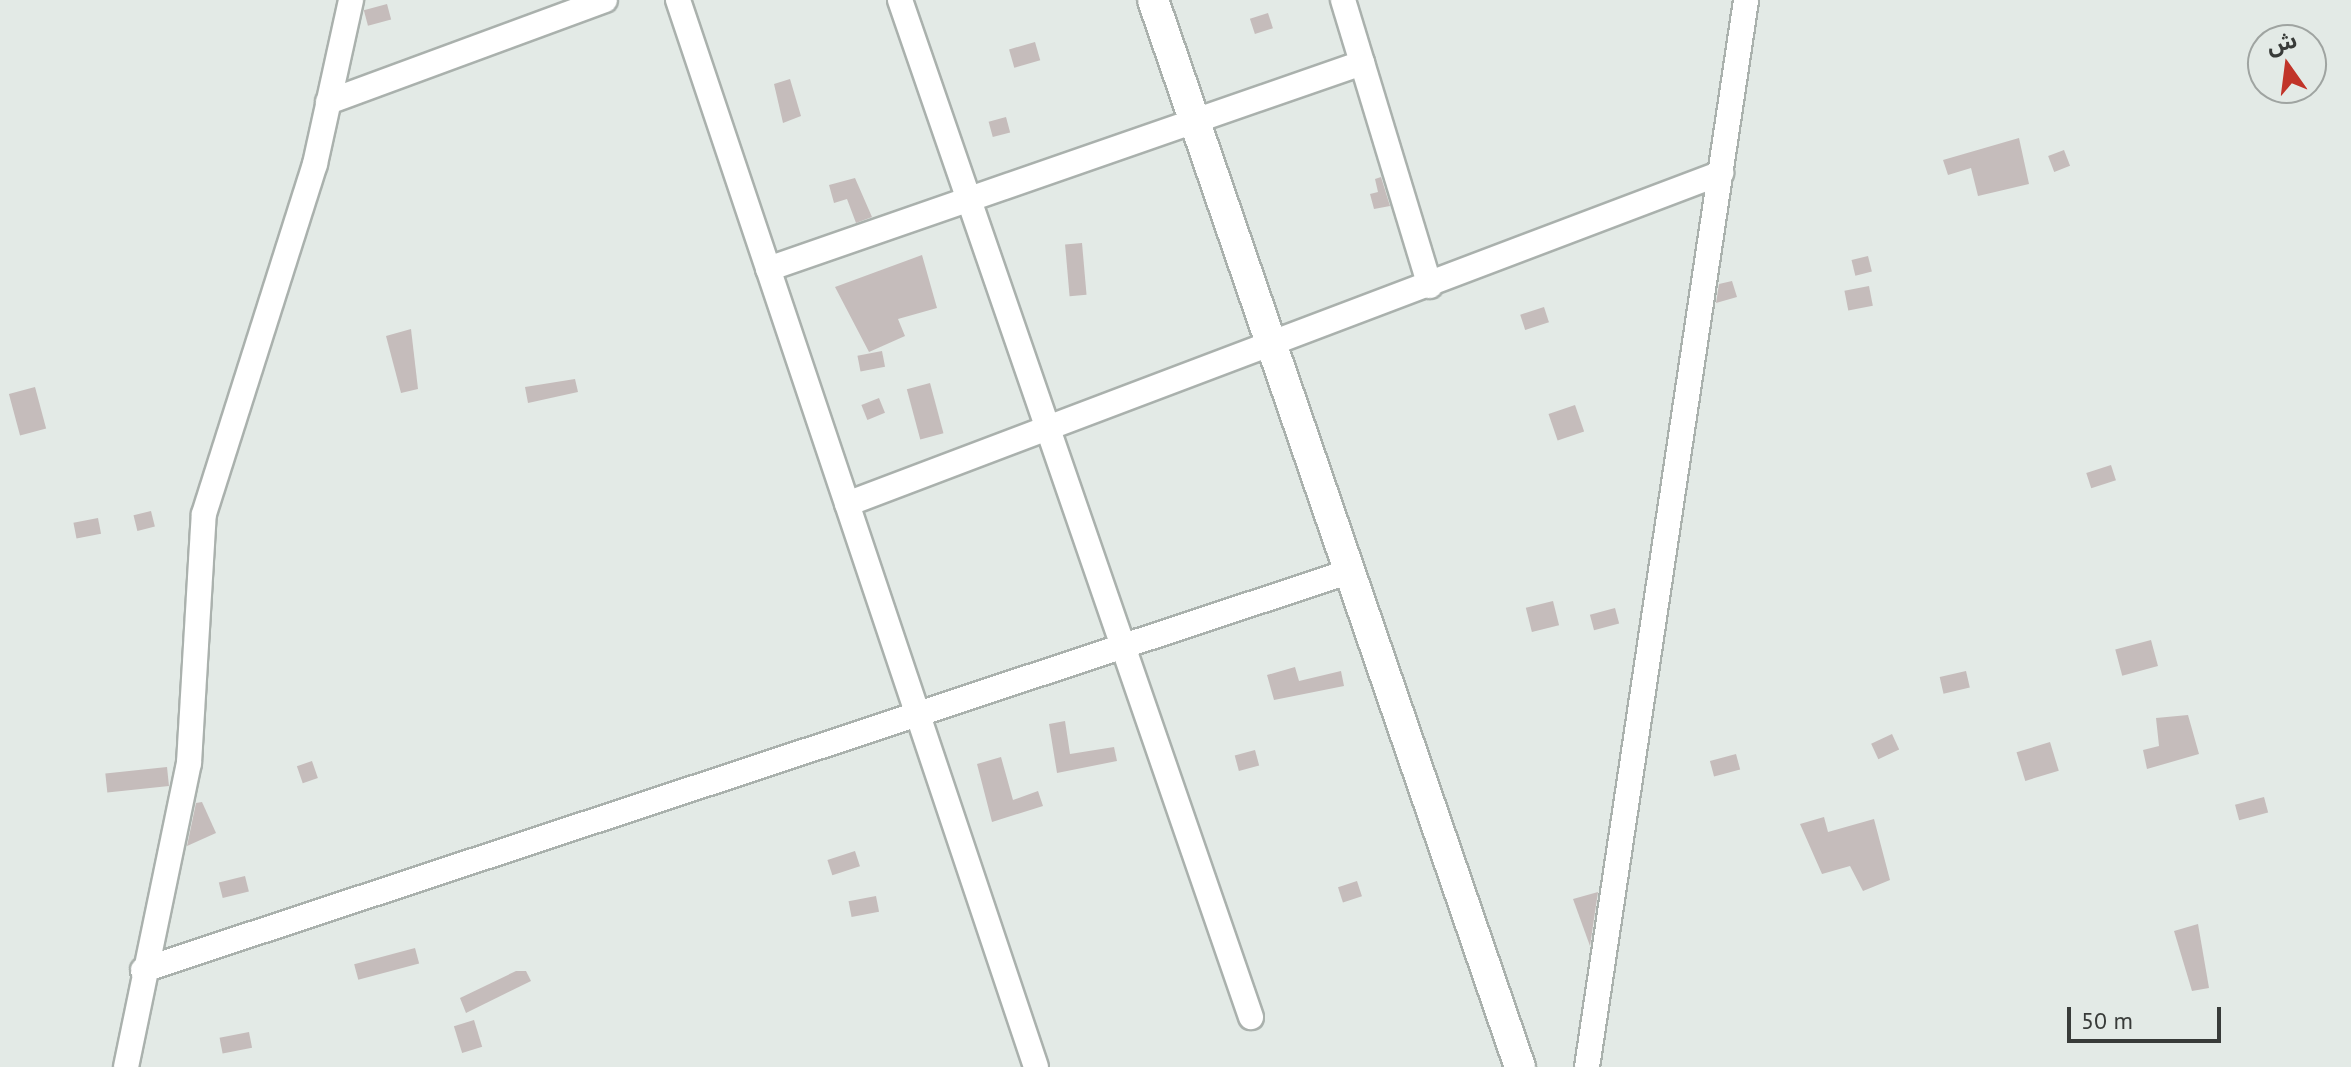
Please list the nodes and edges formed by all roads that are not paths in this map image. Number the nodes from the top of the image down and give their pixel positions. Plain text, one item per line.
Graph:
1 (351, 0) edge
2 (605, 0) edge
3 (678, 0) edge
4 (900, 0) edge
5 (1153, 0) edge
6 (1343, 0) edge
7 (1746, 0) edge
8 (1362, 63) junction
9 (328, 102) junction
10 (1193, 121) junction
11 (1721, 173) junction
12 (969, 199) junction
13 (768, 269) junction
14 (1430, 286) junction
15 (1271, 348) junction
16 (1048, 430) junction
17 (847, 504) junction
18 (1348, 572) junction
19 (1123, 646) junction
20 (917, 714) junction
21 (143, 970) junction
22 (1251, 1017) dead end
23 (126, 1067) edge
24 (1036, 1067) edge
25 (1520, 1067) edge
26 (1587, 1067) edge

1 - 9 street
2 - 9 street
3 - 13 street
4 - 12 street
5 - 10 street
6 - 8 street
7 - 11 street
8 - 10 street
8 - 14 street
9 - 21 street
10 - 12 street
10 - 15 street
11 - 14 street
11 - 26 street
12 - 13 street
12 - 16 street
13 - 17 street
14 - 15 street
15 - 16 street
15 - 18 street
16 - 17 street
16 - 19 street
17 - 20 street
18 - 19 street
18 - 25 street
19 - 20 street
19 - 22 street
20 - 21 street
20 - 24 street
21 - 23 street

